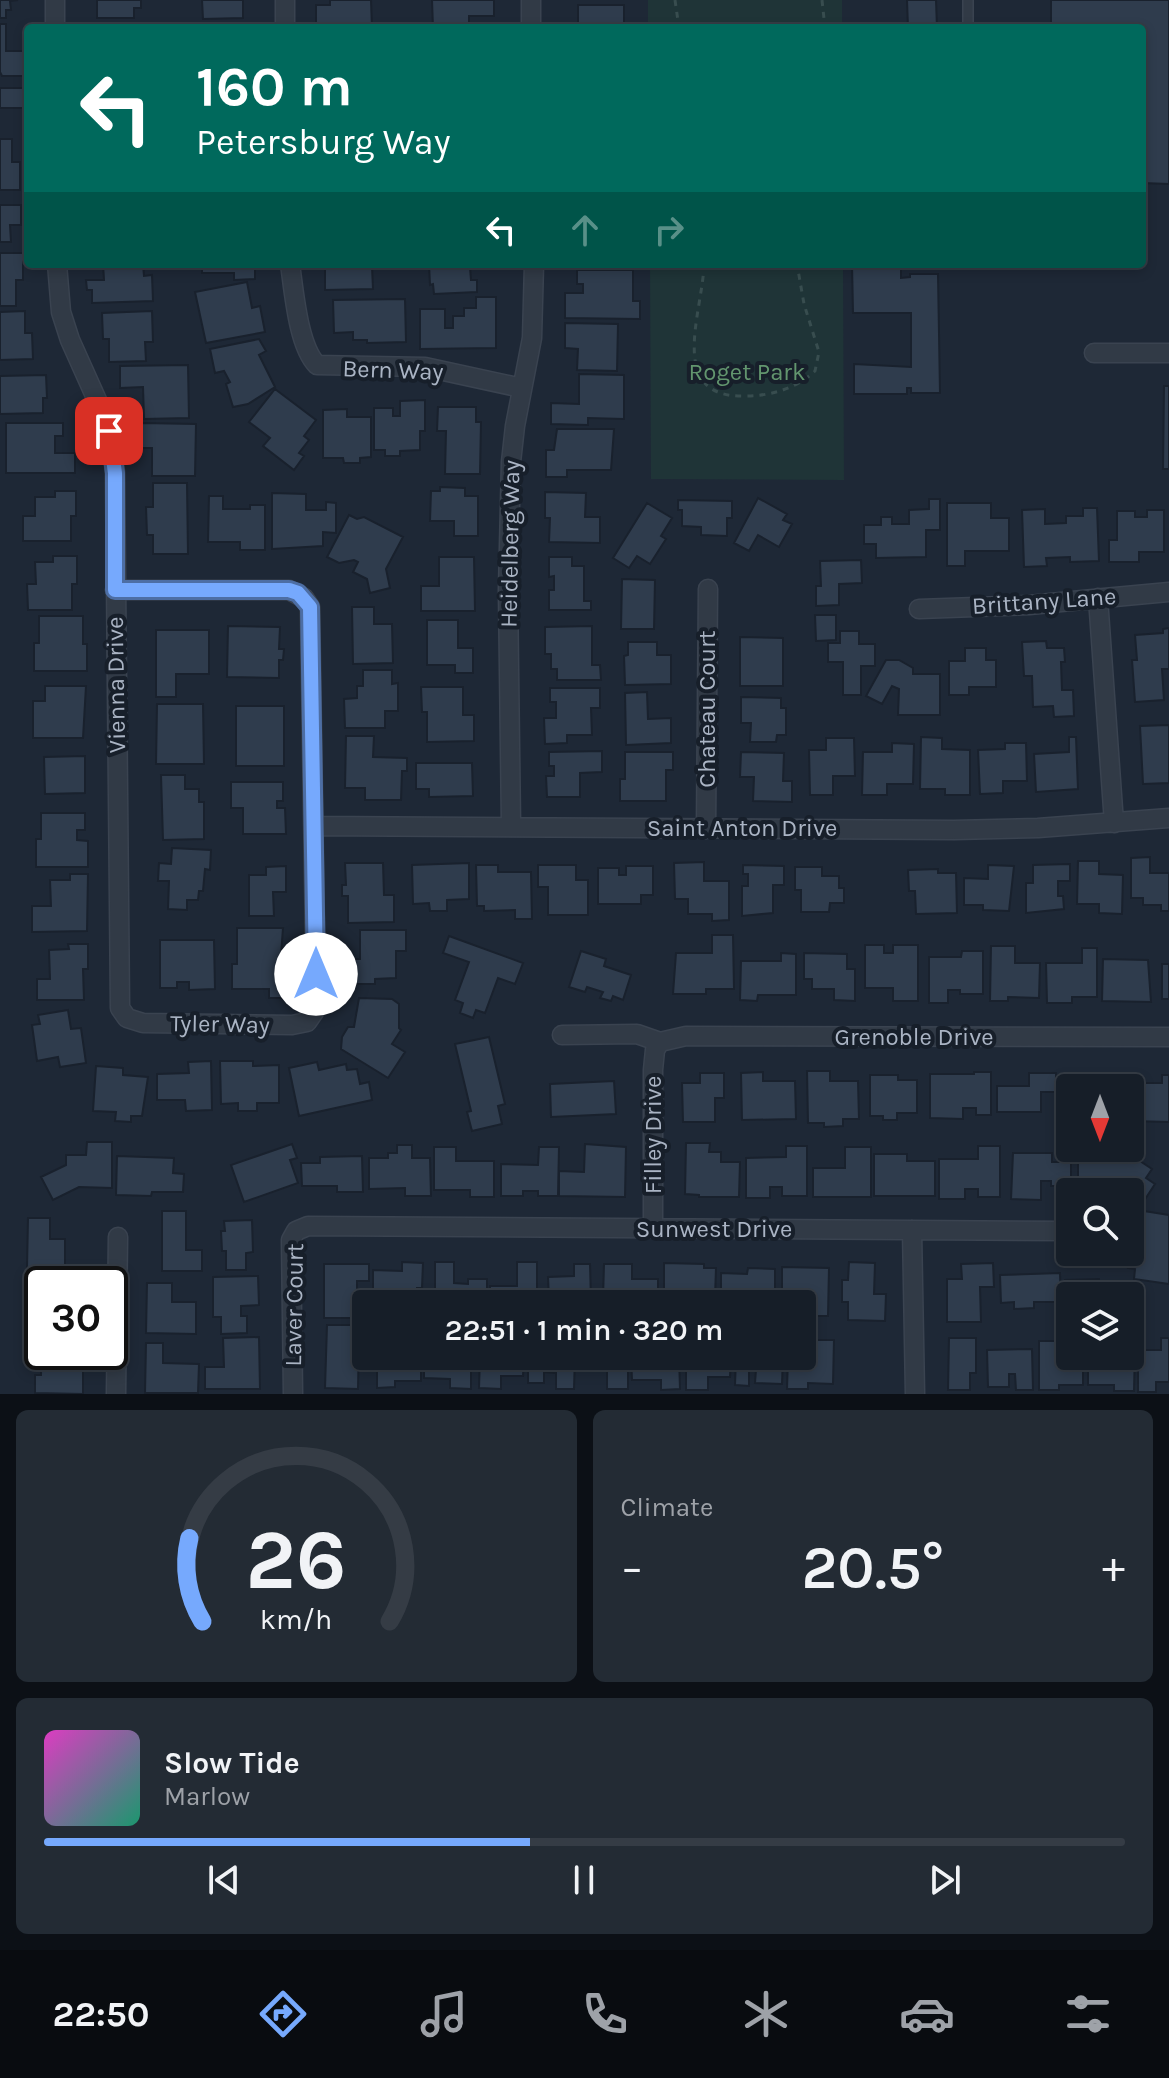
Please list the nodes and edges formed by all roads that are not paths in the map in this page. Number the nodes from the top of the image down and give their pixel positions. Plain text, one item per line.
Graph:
1 (55, 0) edge
2 (285, 0) edge
3 (531, 0) edge
4 (968, 0) edge
5 (55, 24) edge
6 (285, 24) edge
7 (531, 24) edge
8 (968, 24) edge
9 (57, 268) edge
10 (291, 268) edge
11 (534, 268) edge
12 (1094, 353) dead end
13 (1169, 353) edge
14 (522, 388) junction
15 (708, 589) dead end
16 (115, 590) junction
17 (1169, 592) edge
18 (1098, 598) junction
19 (919, 609) dead end
20 (1169, 818) edge
21 (1114, 823) junction
22 (315, 826) junction
23 (511, 826) junction
24 (706, 829) junction
25 (127, 1018) joint
26 (562, 1035) dead end
27 (1169, 1037) edge
28 (660, 1042) junction
29 (358, 1227) joint
30 (653, 1228) junction
31 (912, 1230) junction
32 (1056, 1231) edge
33 (118, 1237) dead end
34 (116, 1394) edge
35 (293, 1394) edge
36 (915, 1394) edge

1 - 5 street
2 - 6 street
3 - 7 street
4 - 8 lane
9 - 16 street, Vienna Drive
10 - 14 street, Bern Way
11 - 14 street, Heidelberg Way
12 - 13 street
14 - 23 street, Heidelberg Way
15 - 24 street, Chateau Court
16 - 22 street
16 - 25 street, Vienna Drive
17 - 18 street, Brittany Lane
18 - 19 street, Brittany Lane
18 - 21 street
20 - 21 street, Saint Anton Drive
21 - 24 street, Saint Anton Drive
22 - 23 street, Saint Anton Drive
22 - 25 street, Tyler Way
23 - 24 street, Saint Anton Drive
26 - 28 street
27 - 28 street, Grenoble Drive
28 - 30 street, Filley Drive
29 - 30 street, Sunwest Drive
29 - 35 street, Laver Court
30 - 31 street, Sunwest Drive
31 - 32 street, Sunwest Drive
31 - 36 street
33 - 34 street

